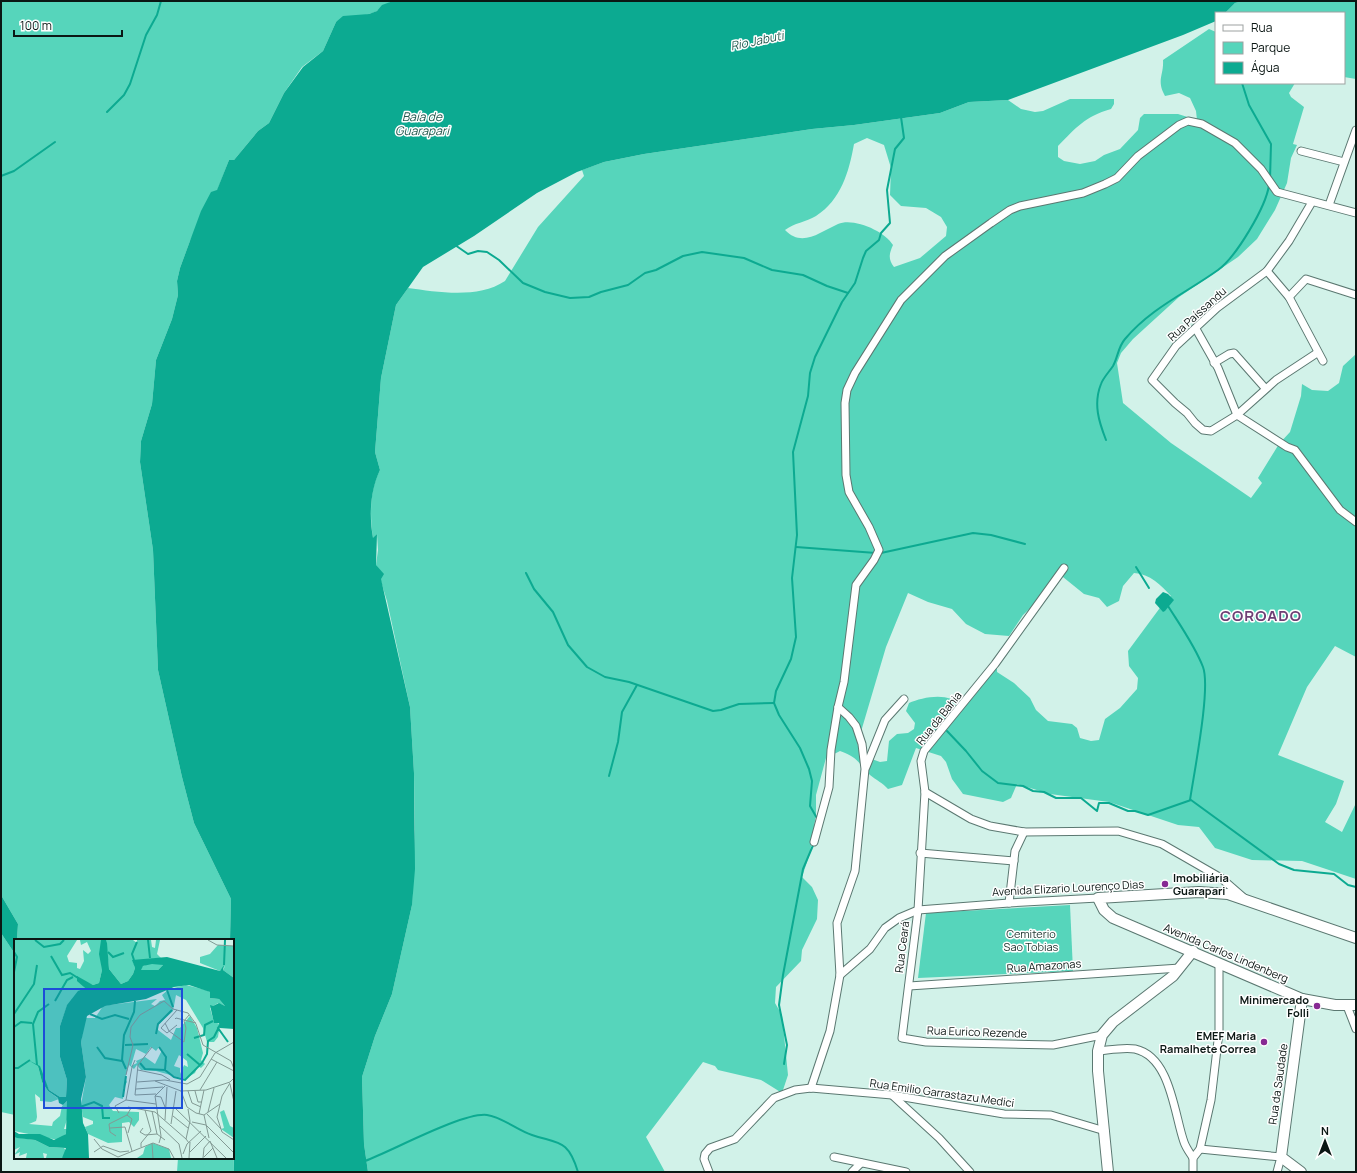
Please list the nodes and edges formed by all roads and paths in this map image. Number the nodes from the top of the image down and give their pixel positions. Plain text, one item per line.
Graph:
1 (1356, 130) edge
2 (1301, 151) dead end
3 (1344, 162) junction
4 (1312, 202) junction
5 (1329, 205) junction
6 (1356, 213) edge
7 (1267, 271) junction
8 (1356, 295) edge
9 (1289, 297) junction
10 (1196, 329) junction
11 (1317, 353) junction
12 (1323, 361) dead end
13 (1214, 363) junction
14 (1265, 388) junction
15 (1237, 415) junction
16 (1356, 522) edge
17 (1064, 568) dead end
18 (904, 699) dead end
19 (838, 707) junction
20 (865, 769) junction
21 (925, 792) junction
22 (1024, 832) junction
23 (814, 842) dead end
24 (920, 853) junction
25 (1014, 861) junction
26 (1098, 898) junction
27 (1247, 900) junction
28 (1009, 903) junction
29 (918, 910) junction
30 (1356, 938) edge
31 (1193, 951) junction
32 (1219, 964) junction
33 (1180, 968) junction
34 (840, 975) junction
35 (909, 986) junction
36 (1302, 999) junction
37 (1352, 1005) edge
38 (1356, 1029) edge
39 (1102, 1035) junction
40 (1098, 1051) junction
41 (812, 1088) junction
42 (892, 1095) junction
43 (1105, 1132) junction
44 (1200, 1149) junction
45 (834, 1157) dead end
46 (1281, 1157) junction
47 (1193, 1158) junction
48 (861, 1163) junction
49 (709, 1172) edge
50 (852, 1172) edge
51 (906, 1172) edge
52 (970, 1172) edge
53 (1108, 1172) edge
54 (1193, 1172) edge
55 (1277, 1172) edge
56 (1301, 1172) edge

1 - 3 street
2 - 3 street
3 - 5 street
4 - 5 street
4 - 7 street, Rua Paíssandu
4 - 19 street
5 - 6 street
7 - 9 street
7 - 10 street, Rua Paíssandu
8 - 9 street
9 - 11 street
10 - 13 street
10 - 15 street, Rua Paíssandu
11 - 12 street
11 - 14 street
13 - 14 street
13 - 15 street
14 - 15 street
15 - 16 street
17 - 21 street, Rua da Bahia
18 - 20 street
19 - 20 street
19 - 23 street
20 - 34 street
21 - 22 street
21 - 24 street, Rua da Bahia
22 - 25 street
22 - 27 street
24 - 25 street
24 - 29 street, Rua da Bahia
25 - 28 street
26 - 27 street, Avenida Elizario Lourenço Dias
26 - 28 street, Avenida Elizario Lourenço Dias
26 - 31 street, Avenida Carlos Lindenberg
27 - 30 street, Avenida Elizario Lourenço Dias
28 - 29 street, Avenida Elizario Lourenço Dias
29 - 34 street, Avenida Elizario Lourenço Dias
29 - 35 street, Rua Ceará
31 - 32 street, Avenida Carlos Lindenberg
31 - 33 street
32 - 36 street, Avenida Carlos Lindenberg
32 - 44 street
33 - 35 street, Rua Amazonas
33 - 39 street
34 - 41 street
35 - 39 street, Rua Eurico Rezende
36 - 37 street, Avenida Carlos Lindenberg
36 - 46 street, Rua da Saudade
37 - 38 street
39 - 40 street
40 - 43 street
40 - 47 street
41 - 42 street, Rua Emilio Garrastazu Medici
41 - 49 street, Rua Emilio Garrastazu Medici
42 - 43 street, Rua Emilio Garrastazu Medici
42 - 52 street
43 - 53 street
44 - 46 street
44 - 47 street
45 - 48 street
46 - 55 street, Rua da Saudade
46 - 56 street
47 - 54 street
48 - 50 street
48 - 51 street

